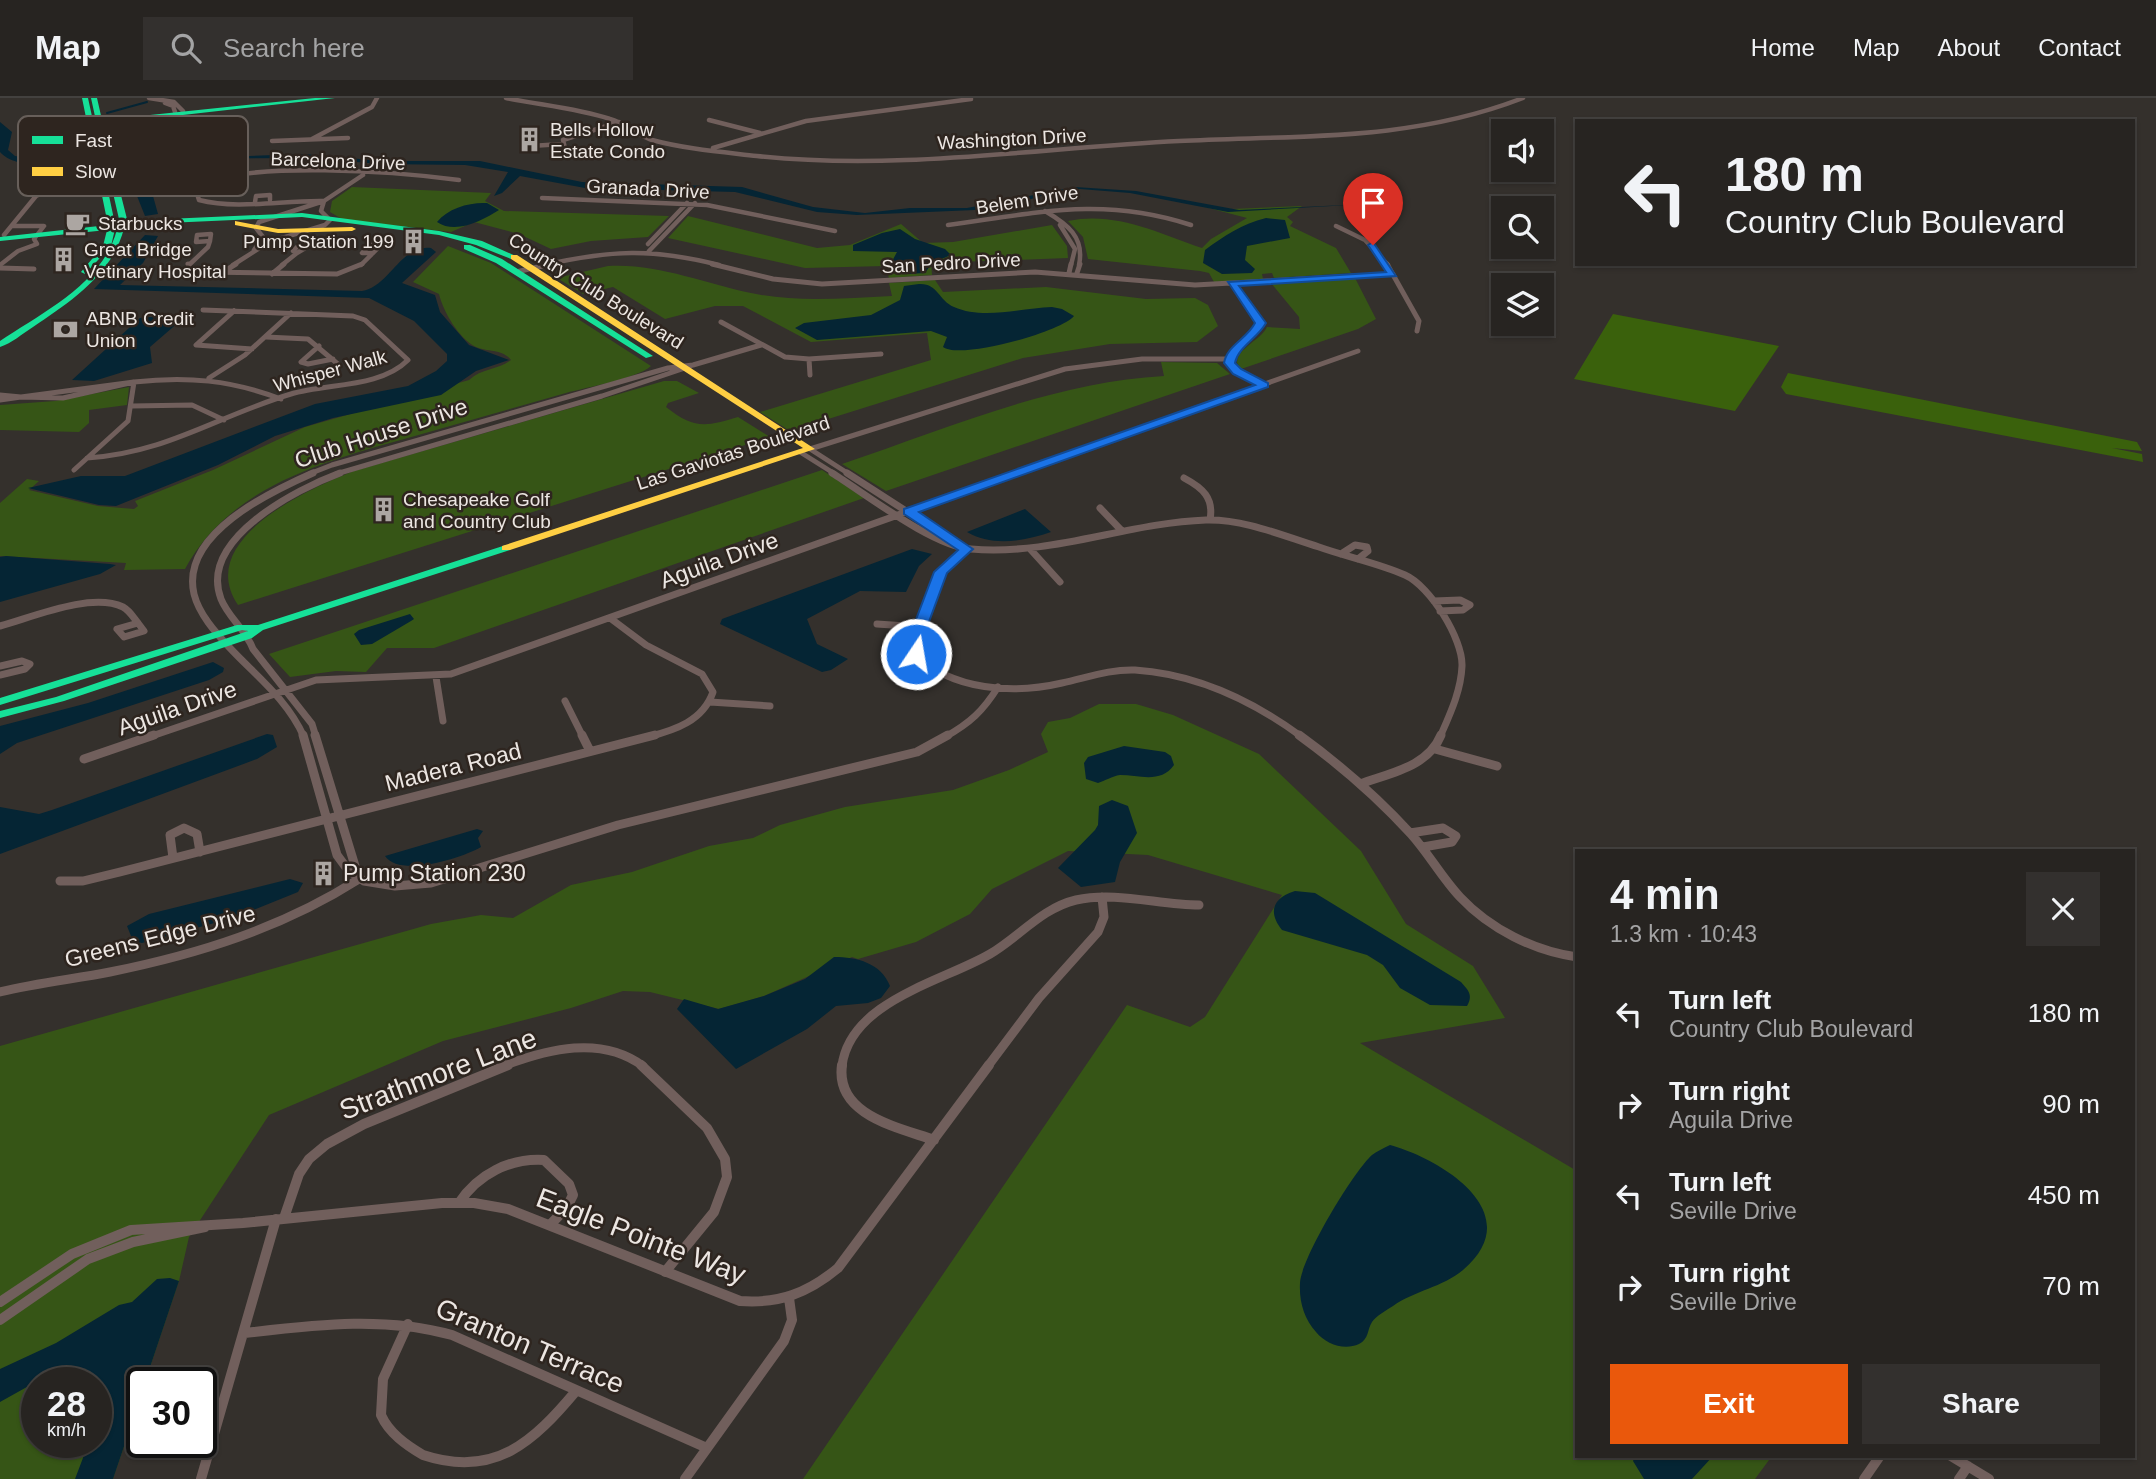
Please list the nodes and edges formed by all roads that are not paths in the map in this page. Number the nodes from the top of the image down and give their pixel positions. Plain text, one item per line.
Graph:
1 (85, 98) edge
2 (94, 98) edge
3 (142, 98) edge
4 (149, 98) edge
5 (331, 98) edge
6 (377, 98) edge
7 (506, 98) edge
8 (543, 98) edge
9 (1523, 98) edge
10 (971, 99) edge
11 (527, 102) junction
12 (179, 111) junction
13 (93, 116) edge
14 (95, 116) edge
15 (137, 116) edge
16 (709, 120) dead end
17 (620, 123) junction
18 (762, 133) junction
19 (348, 138) dead end
20 (312, 139) junction
21 (272, 141) dead end
22 (562, 144) junction
23 (531, 146) dead end
24 (710, 149) junction
25 (586, 155) dead end
26 (248, 174) edge
27 (363, 175) junction
28 (458, 180) dead end
29 (35, 196) edge
30 (111, 196) edge
31 (198, 196) edge
32 (542, 198) dead end
33 (324, 201) junction
34 (687, 203) junction
35 (695, 203) junction
36 (1043, 211) junction
37 (273, 216) junction
38 (329, 218) junction
39 (1191, 225) dead end
40 (12, 226) junction
41 (948, 226) dead end
42 (1336, 226) dead end
43 (117, 228) junction
44 (256, 228) junction
45 (315, 230) junction
46 (835, 231) dead end
47 (35, 237) junction
48 (1, 239) edge
49 (209, 241) dead end
50 (254, 250) junction
51 (642, 251) junction
52 (649, 251) junction
53 (297, 253) dead end
54 (373, 253) dead end
55 (0, 266) edge
56 (531, 268) junction
57 (34, 269) dead end
58 (223, 272) junction
59 (516, 272) junction
60 (1069, 273) junction
61 (1077, 273) junction
62 (272, 274) junction
63 (1393, 274) junction
64 (1232, 284) junction
65 (203, 310) dead end
66 (234, 311) junction
67 (291, 313) junction
68 (722, 322) dead end
69 (1418, 331) dead end
70 (0, 335) edge
71 (266, 337) junction
72 (0, 345) edge
73 (761, 345) junction
74 (319, 346) junction
75 (253, 349) junction
76 (1358, 351) dead end
77 (881, 354) dead end
78 (333, 359) junction
79 (809, 359) junction
80 (1228, 359) junction
81 (339, 365) dead end
82 (680, 368) junction
83 (810, 375) dead end
84 (209, 378) junction
85 (134, 382) junction
86 (1264, 385) junction
87 (0, 395) edge
88 (21, 397) junction
89 (281, 399) junction
90 (0, 400) edge
91 (132, 406) junction
92 (224, 420) junction
93 (805, 450) junction
94 (88, 458) junction
95 (74, 470) dead end
96 (1184, 478) dead end
97 (1100, 509) dead end
98 (909, 512) junction
99 (900, 515) junction
100 (1210, 520) junction
101 (228, 522) junction
102 (250, 523) junction
103 (1122, 531) junction
104 (955, 545) junction
105 (967, 549) junction
106 (1031, 550) junction
107 (1341, 554) junction
108 (1359, 559) junction
109 (1060, 582) dead end
110 (1434, 601) junction
111 (1440, 611) junction
112 (610, 618) junction
113 (138, 622) dead end
114 (877, 624) dead end
115 (0, 626) edge
116 (920, 626) junction
117 (249, 630) junction
118 (222, 639) junction
119 (0, 666) edge
120 (0, 674) edge
121 (436, 677) junction
122 (998, 687) junction
123 (286, 689) junction
124 (274, 694) junction
125 (565, 701) dead end
126 (0, 702) edge
127 (710, 702) junction
128 (770, 706) dead end
129 (0, 715) edge
130 (443, 721) dead end
131 (1435, 749) junction
132 (590, 751) junction
133 (84, 759) dead end
134 (1497, 766) dead end
135 (1360, 784) junction
136 (342, 816) junction
137 (327, 819) junction
138 (1410, 833) junction
139 (1423, 847) junction
140 (200, 852) junction
141 (173, 858) junction
142 (359, 879) junction
143 (60, 881) dead end
144 (1102, 897) junction
145 (1199, 905) dead end
146 (1575, 957) edge
147 (0, 992) edge
148 (934, 1140) junction
149 (459, 1203) junction
150 (279, 1218) junction
151 (550, 1225) junction
152 (211, 1226) junction
153 (665, 1272) junction
154 (789, 1298) junction
155 (0, 1302) edge
156 (0, 1320) edge
157 (408, 1324) junction
158 (244, 1333) junction
159 (576, 1391) junction
160 (707, 1448) junction
161 (1879, 1458) edge
162 (1954, 1458) edge
163 (1968, 1466) junction
164 (201, 1479) edge
165 (685, 1479) edge
166 (1864, 1479) edge
167 (1959, 1479) edge
168 (1989, 1479) edge

1 - 13 street
2 - 14 street
3 - 12 street
4 - 12 street
5 - 12 street
6 - 20 street
7 - 11 street, Washington Drive
8 - 11 street
9 - 24 street, Washington Drive
10 - 18 street
11 - 17 street, Washington Drive
12 - 15 street
16 - 18 street
17 - 22 street
17 - 24 street, Washington Drive
18 - 24 street
19 - 20 street
20 - 21 street
22 - 23 street
22 - 25 street
26 - 27 street, Barcelona Drive
27 - 28 street, Barcelona Drive
27 - 33 street
29 - 40 street
30 - 43 street
31 - 33 street, Barcelona Drive
32 - 34 street, Granada Drive
33 - 37 street
33 - 38 street
34 - 35 street, Granada Drive
34 - 51 street
35 - 46 street, Granada Drive
35 - 52 street
36 - 39 street, Belem Drive
36 - 41 street, Belem Drive
36 - 60 street
36 - 61 street
37 - 38 street, Country Club Boulevard
37 - 43 street, Country Club Boulevard
37 - 44 street
38 - 45 street
38 - 56 street, Country Club Boulevard
40 - 47 street
40 - 48 street
42 - 63 street
43 - 44 street, Country Club Boulevard
43 - 47 street, Country Club Boulevard
43 - 70 street
43 - 72 street
44 - 45 street, Country Club Boulevard
44 - 50 street
45 - 50 street
45 - 59 street, Country Club Boulevard
47 - 48 street, Country Club Boulevard
47 - 55 street
49 - 58 street
50 - 58 street
51 - 52 street, San Pedro Drive
51 - 56 street, San Pedro Drive
52 - 60 street, San Pedro Drive
53 - 62 street
54 - 62 street
55 - 57 street
56 - 59 street, San Pedro Drive
56 - 82 street, Country Club Boulevard
58 - 62 street
59 - 82 street, Country Club Boulevard
60 - 61 street, San Pedro Drive
61 - 64 street, San Pedro Drive
63 - 64 street, San Pedro Drive
63 - 69 street
64 - 80 street
65 - 66 street, Whisper Walk
66 - 67 street, Whisper Walk
66 - 75 street
67 - 71 street
67 - 89 street, Whisper Walk
68 - 73 street
71 - 74 street
71 - 75 street
73 - 79 street
73 - 82 street
74 - 78 street
74 - 78 street
75 - 84 street
76 - 86 street, Aguila Drive
77 - 79 street
78 - 81 street
79 - 83 street
80 - 86 street
80 - 93 street, Las Gaviotas Boulevard
82 - 93 street, Country Club Boulevard
82 - 101 street, Club House Drive
82 - 102 street, Club House Drive
84 - 85 street
84 - 89 street
85 - 88 street
85 - 91 street
86 - 98 street, Aguila Drive
87 - 88 street
88 - 90 street
89 - 92 street, Whisper Walk
91 - 92 street
91 - 94 street
92 - 94 street, Whisper Walk
93 - 98 street, Country Club Boulevard
93 - 99 street, Country Club Boulevard
93 - 117 street, Las Gaviotas Boulevard
94 - 95 street
96 - 100 street
97 - 103 street
98 - 99 street, Aguila Drive
98 - 104 street, Country Club Boulevard
99 - 104 street, Country Club Boulevard
99 - 112 street, Aguila Drive
100 - 103 street, Country Club Boulevard
100 - 107 street, Country Club Boulevard
101 - 102 street
101 - 118 street, Club House Drive
102 - 117 street, Club House Drive
103 - 106 street, Country Club Boulevard
104 - 105 street, Country Club Boulevard
105 - 106 street, Country Club Boulevard
105 - 116 street
106 - 109 street
107 - 108 street, Country Club Boulevard
107 - 108 street
108 - 110 street, Country Club Boulevard
110 - 111 street, Country Club Boulevard
110 - 111 street
111 - 131 street, Country Club Boulevard
112 - 121 street, Aguila Drive
112 - 127 street
113 - 115 street
114 - 116 street
116 - 122 street
117 - 118 street, Las Gaviotas Boulevard
117 - 123 street, Club House Drive
118 - 124 street, Club House Drive
118 - 126 street, Las Gaviotas Boulevard
118 - 129 street, Las Gaviotas Boulevard
119 - 120 street
121 - 123 street, Aguila Drive
121 - 130 street
122 - 135 street
122 - 142 street
123 - 124 street, Aguila Drive
123 - 136 street, Club House Drive
124 - 133 street, Aguila Drive
124 - 137 street, Club House Drive
125 - 132 street
127 - 128 street
127 - 132 street, Madera Road
131 - 134 street
131 - 135 street
132 - 136 street, Madera Road
135 - 138 street
136 - 137 street, Madera Road
136 - 142 street, Club House Drive
137 - 140 street, Madera Road
137 - 142 street, Club House Drive
138 - 139 street
138 - 139 street
139 - 146 street
140 - 141 street, Madera Road
140 - 141 street
141 - 143 street, Madera Road
142 - 147 street, Greens Edge Drive
144 - 145 street
144 - 148 street, Eagle Pointe Way
144 - 148 street
148 - 154 street, Eagle Pointe Way
149 - 150 street, Eagle Pointe Way
149 - 151 street, Eagle Pointe Way
149 - 151 street
150 - 152 street, Eagle Pointe Way
150 - 153 street, Strathmore Lane
150 - 158 street, Strathmore Lane
151 - 153 street, Eagle Pointe Way
152 - 155 street, Eagle Pointe Way
152 - 156 street, Eagle Pointe Way
153 - 154 street, Eagle Pointe Way
154 - 160 street
157 - 158 street, Granton Terrace
157 - 159 street, Granton Terrace
157 - 159 street
158 - 164 street, Strathmore Lane
159 - 160 street, Granton Terrace
160 - 165 street
161 - 166 street
162 - 163 street
163 - 167 street
163 - 168 street

